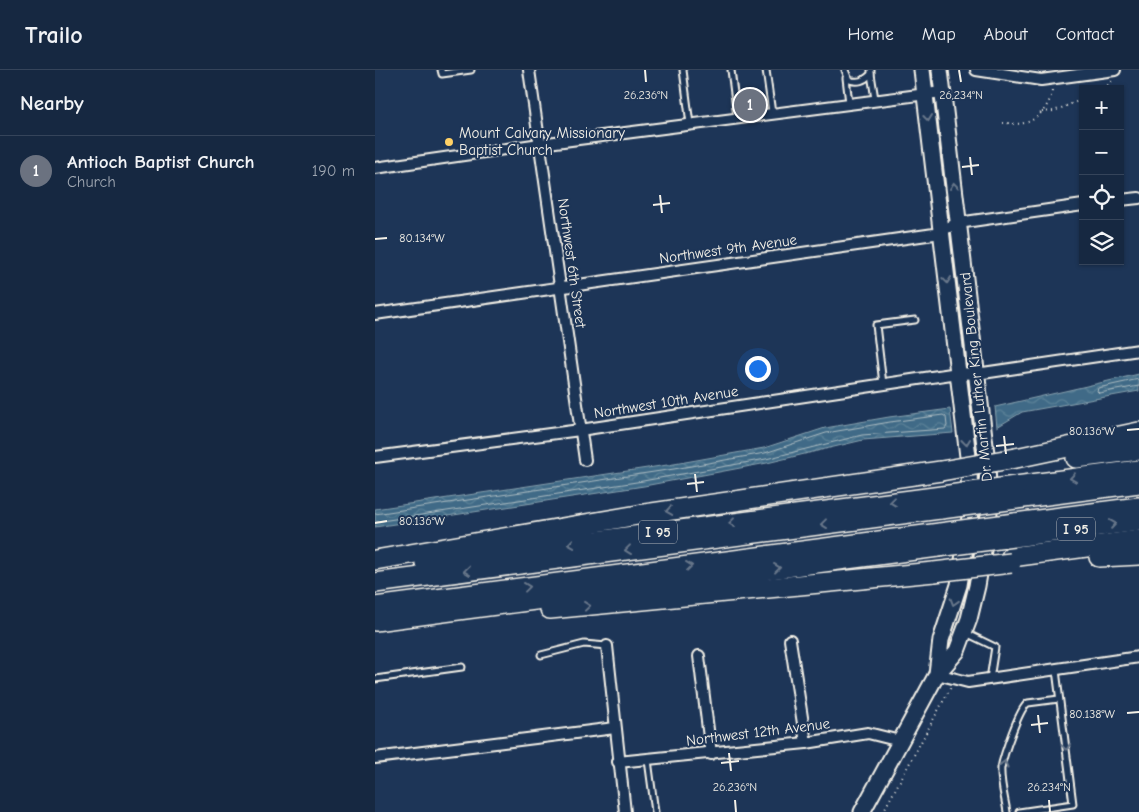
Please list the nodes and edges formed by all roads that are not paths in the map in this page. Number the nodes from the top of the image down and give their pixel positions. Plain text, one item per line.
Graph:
1 (441, 70) edge
2 (471, 70) edge
3 (529, 70) edge
4 (683, 70) edge
5 (731, 70) edge
6 (766, 70) edge
7 (845, 70) edge
8 (922, 70) edge
9 (940, 70) edge
10 (976, 70) edge
11 (1115, 70) edge
12 (871, 72) edge
13 (846, 78) junction
14 (943, 92) junction
15 (925, 93) junction
16 (875, 99) junction
17 (849, 103) junction
18 (772, 113) junction
19 (737, 118) junction
20 (690, 124) junction
21 (540, 144) junction
22 (375, 168) edge
23 (1139, 198) edge
24 (1124, 200) edge
25 (1079, 207) edge
26 (958, 223) junction
27 (941, 232) junction
28 (561, 288) junction
29 (375, 314) edge
30 (915, 320) dead end
31 (1139, 350) edge
32 (958, 373) junction
33 (976, 374) junction
34 (883, 385) junction
35 (580, 430) junction
36 (1139, 432) edge
37 (1139, 450) edge
38 (375, 456) edge
39 (585, 460) dead end
40 (1016, 462) junction
41 (1139, 470) edge
42 (1139, 483) edge
43 (1016, 493) junction
44 (942, 502) junction
45 (1139, 506) edge
46 (1139, 521) edge
47 (1014, 530) junction
48 (939, 540) junction
49 (1139, 540) edge
50 (1139, 555) edge
51 (375, 560) edge
52 (1011, 560) junction
53 (375, 570) edge
54 (375, 583) edge
55 (375, 606) edge
56 (434, 613) junction
57 (375, 621) edge
58 (964, 632) junction
59 (790, 640) dead end
60 (607, 646) joint
61 (541, 656) dead end
62 (699, 656) dead end
63 (1139, 657) edge
64 (462, 668) dead end
65 (1056, 670) junction
66 (937, 674) junction
67 (375, 679) edge
68 (990, 679) junction
69 (1059, 699) junction
70 (615, 728) junction
71 (901, 741) junction
72 (806, 743) junction
73 (711, 754) junction
74 (375, 758) edge
75 (648, 760) junction
76 (619, 762) junction
77 (625, 812) edge
78 (655, 812) edge
79 (862, 812) edge
80 (1007, 812) edge
81 (1019, 812) edge

1 - 2 lane
3 - 21 street, Northwest 6th Street
4 - 20 lane
5 - 19 lane
6 - 18 lane
7 - 13 lane
8 - 15 main road, Dr. Martin Luther King Boulevard
9 - 14 main road, Dr. Martin Luther King Boulevard
10 - 11 street
12 - 13 lane
12 - 16 lane
13 - 17 lane
14 - 15 street
26 -> 14 main road, Dr. Martin Luther King Boulevard
15 - 16 street
15 -> 27 main road, Dr. Martin Luther King Boulevard
16 - 17 street
17 - 18 street
18 - 19 street
19 - 20 street
20 - 21 street
21 - 22 street
21 - 28 street, Northwest 6th Street
23 - 24 street
25 - 26 street, Northwest 9th Avenue
26 - 27 street, Northwest 9th Avenue
26 - 33 main road, Dr. Martin Luther King Boulevard
27 - 28 street, Northwest 9th Avenue
27 -> 32 main road, Dr. Martin Luther King Boulevard
28 - 29 street, Northwest 9th Avenue
28 - 35 street, Northwest 6th Street
30 - 34 lane
31 - 33 street, Northwest 10th Avenue
32 - 33 street, Northwest 10th Avenue
32 - 34 street, Northwest 10th Avenue
32 -> 66 main road, Dr. Martin Luther King Boulevard
33 - 58 main road, Dr. Martin Luther King Boulevard
34 - 35 street, Northwest 10th Avenue
35 - 38 street, Northwest 10th Avenue
35 - 39 street, Northwest 6th Street
36 - 40 highway
37 - 40 highway
40 -> 51 highway
41 -> 43 highway, I 95
42 - 43 highway
43 - 44 highway, I 95, bridge
44 -> 53 highway, I 95
44 -> 54 highway
45 - 47 highway
47 -> 46 highway, I 95
47 - 48 highway, I 95, bridge
55 -> 48 highway
56 -> 48 highway, I 95
49 - 52 highway
50 - 52 highway
56 -> 52 highway, bridge
56 - 57 highway, I 95
58 - 66 main road, Dr. Martin Luther King Boulevard
58 - 68 lane
59 - 72 street
60 - 61 lane
60 - 70 street
62 - 73 street
63 - 65 street
64 - 67 lane
65 - 68 street
65 - 69 lane
66 - 68 street
66 - 71 main road, Dr. Martin Luther King Boulevard
80 -> 69 lane
69 -> 81 lane
70 - 74 street
70 - 76 street
71 - 72 street, Northwest 12th Avenue
71 - 79 main road, Dr. Martin Luther King Boulevard
72 - 73 street, Northwest 12th Avenue
73 - 75 street, Northwest 12th Avenue
75 - 76 street, Northwest 12th Avenue
75 - 78 lane
76 - 77 street

